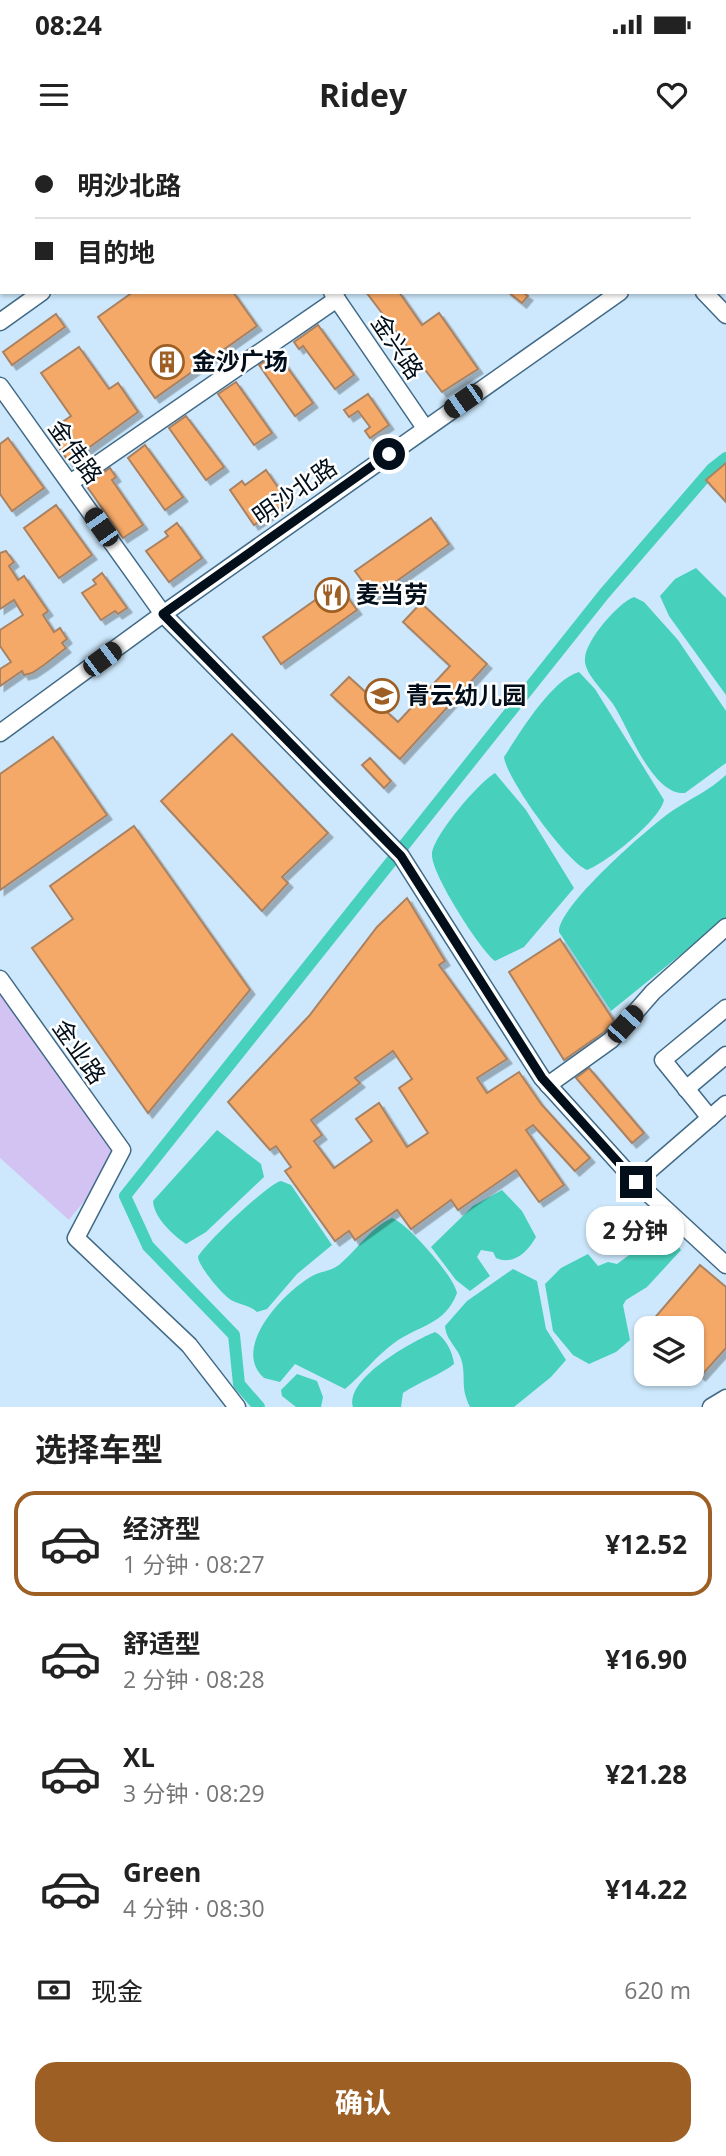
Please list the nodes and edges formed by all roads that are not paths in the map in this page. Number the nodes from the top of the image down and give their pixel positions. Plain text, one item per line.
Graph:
1 (39, 294) edge
2 (617, 294) edge
3 (706, 294) edge
4 (335, 296) edge
5 (726, 315) edge
6 (0, 322) edge
7 (0, 386) edge
8 (425, 428) junction
9 (70, 483) junction
10 (163, 614) junction
11 (0, 733) edge
12 (726, 927) edge
13 (0, 979) edge
14 (726, 1008) edge
15 (726, 1055) edge
16 (548, 1085) junction
17 (686, 1089) junction
18 (726, 1104) edge
19 (710, 1118) junction
20 (636, 1182) junction
21 (726, 1265) edge
22 (726, 1398) edge
23 (237, 1407) edge
24 (710, 1407) edge

1 - 6 street
2 - 8 street, 明沙北路
3 - 5 street
4 - 8 street, 金兴路
4 - 9 street
7 - 9 street, 金伟路
8 - 10 street, 明沙北路
9 - 10 street, 金伟路
10 - 11 street, 明沙北路
10 - 16 street, 金伟路
12 - 16 street
13 - 23 street, 金业路
14 - 17 street
15 - 17 street
16 - 20 street, 金伟路
17 - 19 street
18 - 19 street
19 - 20 street
20 - 21 street, 金伟路
22 - 24 street

